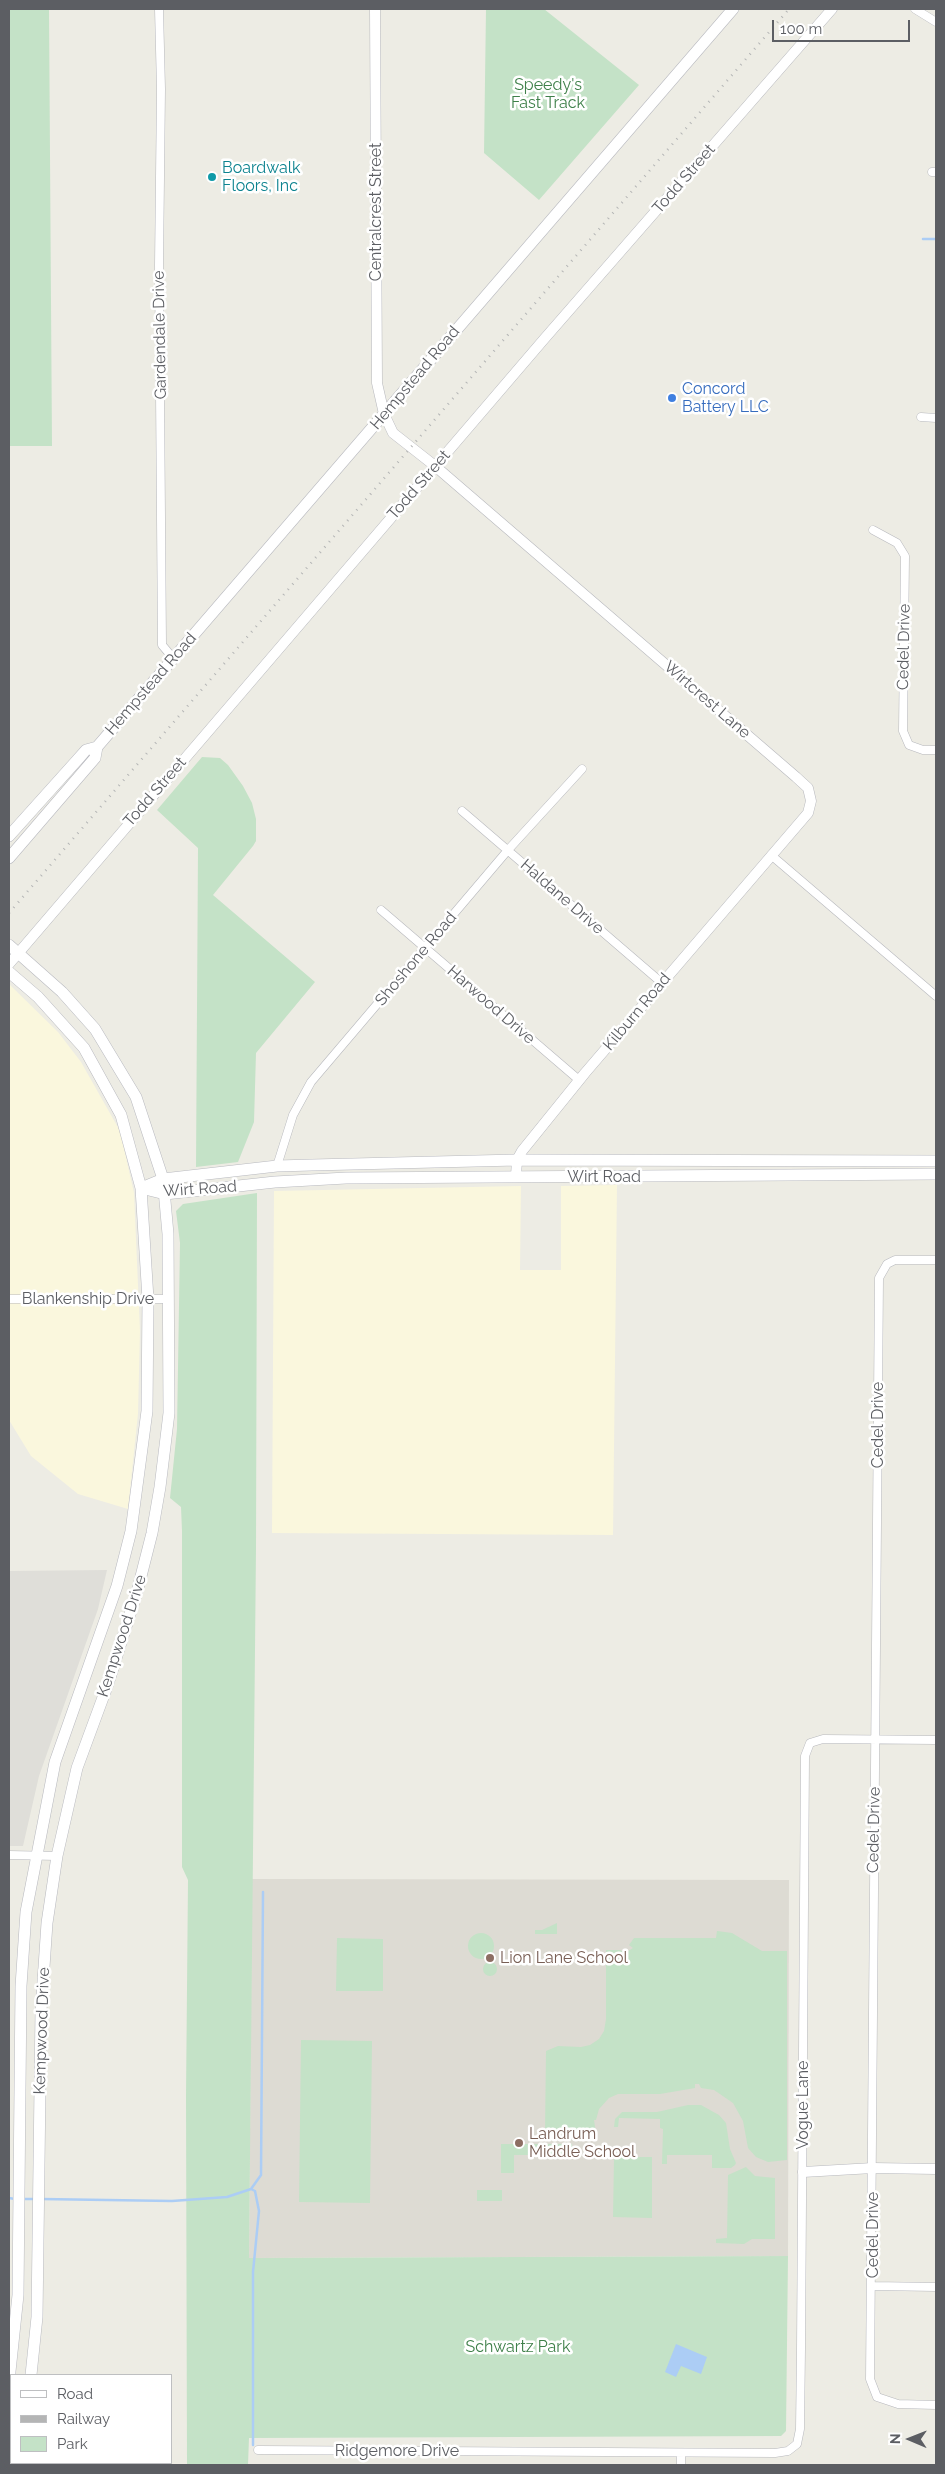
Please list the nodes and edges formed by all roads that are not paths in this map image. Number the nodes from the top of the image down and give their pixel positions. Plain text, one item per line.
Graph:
1 (159, 9) edge
2 (375, 9) edge
3 (832, 9) edge
4 (915, 9) edge
5 (730, 11) edge
6 (936, 22) edge
7 (384, 414) junction
8 (920, 417) dead end
9 (936, 418) edge
10 (436, 466) junction
11 (873, 530) dead end
12 (173, 658) junction
13 (97, 747) junction
14 (936, 750) edge
15 (582, 769) dead end
16 (462, 811) dead end
17 (9, 836) edge
18 (508, 850) junction
19 (771, 855) junction
20 (9, 858) edge
21 (381, 910) dead end
22 (9, 945) edge
23 (425, 948) junction
24 (18, 953) junction
25 (9, 964) edge
26 (9, 972) edge
27 (662, 983) junction
28 (936, 996) edge
29 (108, 1049) junction
30 (91, 1061) junction
31 (579, 1080) junction
32 (517, 1160) junction
33 (936, 1161) edge
34 (277, 1166) junction
35 (936, 1174) edge
36 (516, 1176) junction
37 (163, 1179) junction
38 (142, 1188) junction
39 (165, 1194) junction
40 (936, 1260) edge
41 (9, 1299) edge
42 (148, 1299) junction
43 (167, 1299) junction
44 (875, 1740) junction
45 (936, 1740) edge
46 (9, 1855) edge
47 (37, 1855) junction
48 (57, 1856) junction
49 (20, 2042) junction
50 (40, 2042) junction
51 (873, 2168) junction
52 (936, 2169) edge
53 (803, 2172) junction
54 (18, 2243) junction
55 (38, 2243) junction
56 (873, 2286) junction
57 (936, 2287) edge
58 (31, 2374) edge
59 (9, 2381) edge
60 (936, 2405) edge
61 (258, 2450) dead end
62 (681, 2453) junction
63 (775, 2453) joint
64 (681, 2465) edge

1 - 12 street, Gardendale Drive
2 - 7 street, Centralcrest Street
3 - 10 street, Todd Street
4 - 6 street
5 - 7 main road, Hempstead Road
7 - 10 street, Wirtcrest Lane
7 - 12 main road, Hempstead Road
8 - 9 street
10 - 19 street, Wirtcrest Lane
10 - 24 street, Todd Street
11 - 14 street, Cedel Drive
12 - 13 main road, Hempstead Road
13 - 17 main road, Hempstead Road
13 - 20 main road, Hempstead Road
15 - 18 street, Shoshone Road
16 - 18 street, Haldane Drive
18 - 23 street, Shoshone Road
18 - 27 street, Haldane Drive
19 - 27 street, Kilburn Road
19 - 28 street
21 - 23 street, Harwood Drive
22 - 24 main road, Kempwood Drive
23 - 31 street, Harwood Drive
23 - 34 street, Shoshone Road
24 - 25 street, Todd Street
24 - 29 main road, Kempwood Drive
26 - 30 main road, Kempwood Drive
27 - 31 street, Kilburn Road
29 - 30 main road
29 - 37 main road, Kempwood Drive
30 - 38 main road, Kempwood Drive
31 - 32 street, Kilburn Road
32 - 33 main road, Wirt Road
32 - 34 main road, Wirt Road
32 - 36 street, Kilburn Road
34 - 37 main road, Wirt Road
35 - 36 main road, Wirt Road
36 - 39 main road, Wirt Road
37 - 38 main road, Wirt Road
37 - 39 main road, Kempwood Drive
38 - 39 main road, Wirt Road
38 - 42 main road, Kempwood Drive
39 - 43 main road, Kempwood Drive
40 - 44 street, Cedel Drive
41 - 42 street, Blankenship Drive
42 - 43 street, Blankenship Drive
42 - 47 main road, Kempwood Drive
43 - 48 main road, Kempwood Drive
44 - 45 street
44 - 51 street, Cedel Drive
44 - 53 street, Vogue Lane
46 - 47 street
47 - 48 street
47 - 49 main road, Kempwood Drive
48 - 50 main road, Kempwood Drive
49 - 50 main road
49 - 54 main road, Kempwood Drive
50 - 55 main road, Kempwood Drive
51 - 52 street
51 - 53 street
51 - 56 street, Cedel Drive
53 - 63 street, Vogue Lane
54 - 55 main road
54 - 59 main road, Kempwood Drive
55 - 58 main road, Kempwood Drive
56 - 57 street
56 - 60 street, Cedel Drive
61 - 62 street, Ridgemore Drive
62 - 63 street, Ridgemore Drive
62 - 64 street

